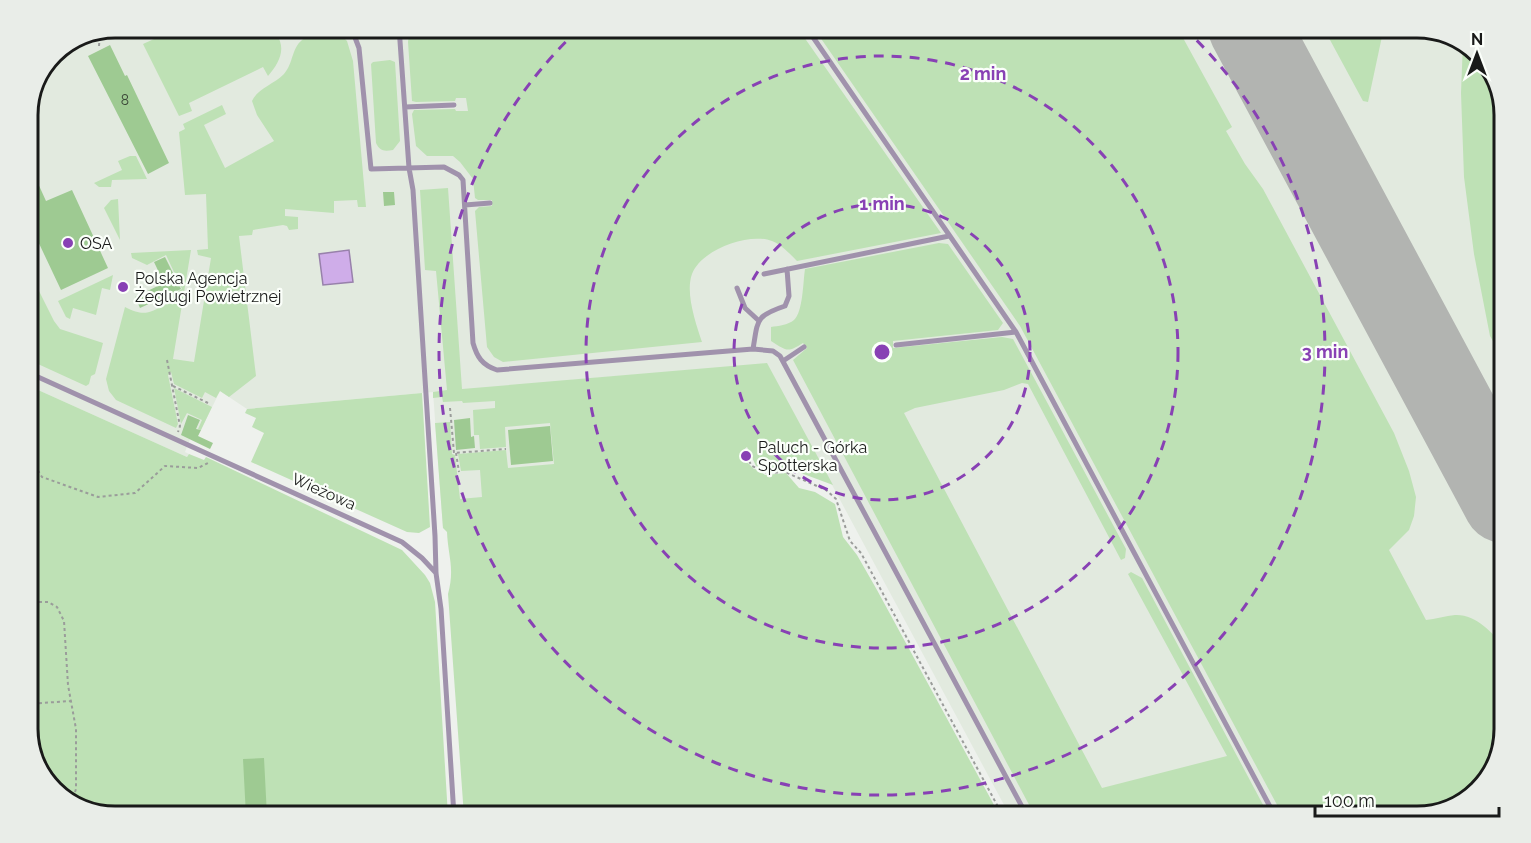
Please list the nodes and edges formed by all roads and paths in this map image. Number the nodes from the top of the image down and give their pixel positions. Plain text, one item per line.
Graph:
1 (355, 38) edge
2 (400, 38) edge
3 (814, 38) edge
4 (100, 39) edge
5 (99, 46) dead end
6 (454, 105) dead end
7 (405, 107) junction
8 (409, 168) junction
9 (490, 203) dead end
10 (465, 205) junction
11 (949, 236) junction
12 (787, 269) junction
13 (764, 274) dead end
14 (737, 288) dead end
15 (758, 320) junction
16 (1016, 332) junction
17 (896, 345) dead end
18 (804, 347) dead end
19 (753, 349) junction
20 (167, 360) dead end
21 (783, 361) junction
22 (38, 377) edge
23 (172, 385) junction
24 (208, 403) dead end
25 (450, 408) dead end
26 (178, 432) dead end
27 (506, 449) dead end
28 (456, 453) junction
29 (746, 456) dead end
30 (218, 458) junction
31 (38, 471) edge
32 (459, 472) dead end
33 (436, 573) junction
34 (38, 602) edge
35 (71, 701) junction
36 (38, 703) edge
37 (74, 794) edge
38 (453, 806) edge
39 (998, 806) edge
40 (1022, 806) edge
41 (1270, 806) edge

1 - 8 lane
2 - 7 lane
3 - 11 lane
4 - 5 path
6 - 7 lane
7 - 8 lane
8 - 10 lane
8 - 33 lane
9 - 10 lane
10 - 19 lane
11 - 12 lane
11 - 16 lane
12 - 13 lane
12 - 15 lane
14 - 15 lane
15 - 19 lane
16 - 17 lane
16 - 41 lane
18 - 21 lane
19 - 21 lane
20 - 23 path
21 - 40 lane
22 - 30 lane, Wieżowa
23 - 24 path
23 - 26 path
25 - 28 path
27 - 28 path
28 - 32 path
29 - 39 path
30 - 31 path
30 - 33 lane, Wieżowa
33 - 38 lane
34 - 35 path
35 - 36 path
35 - 37 path

